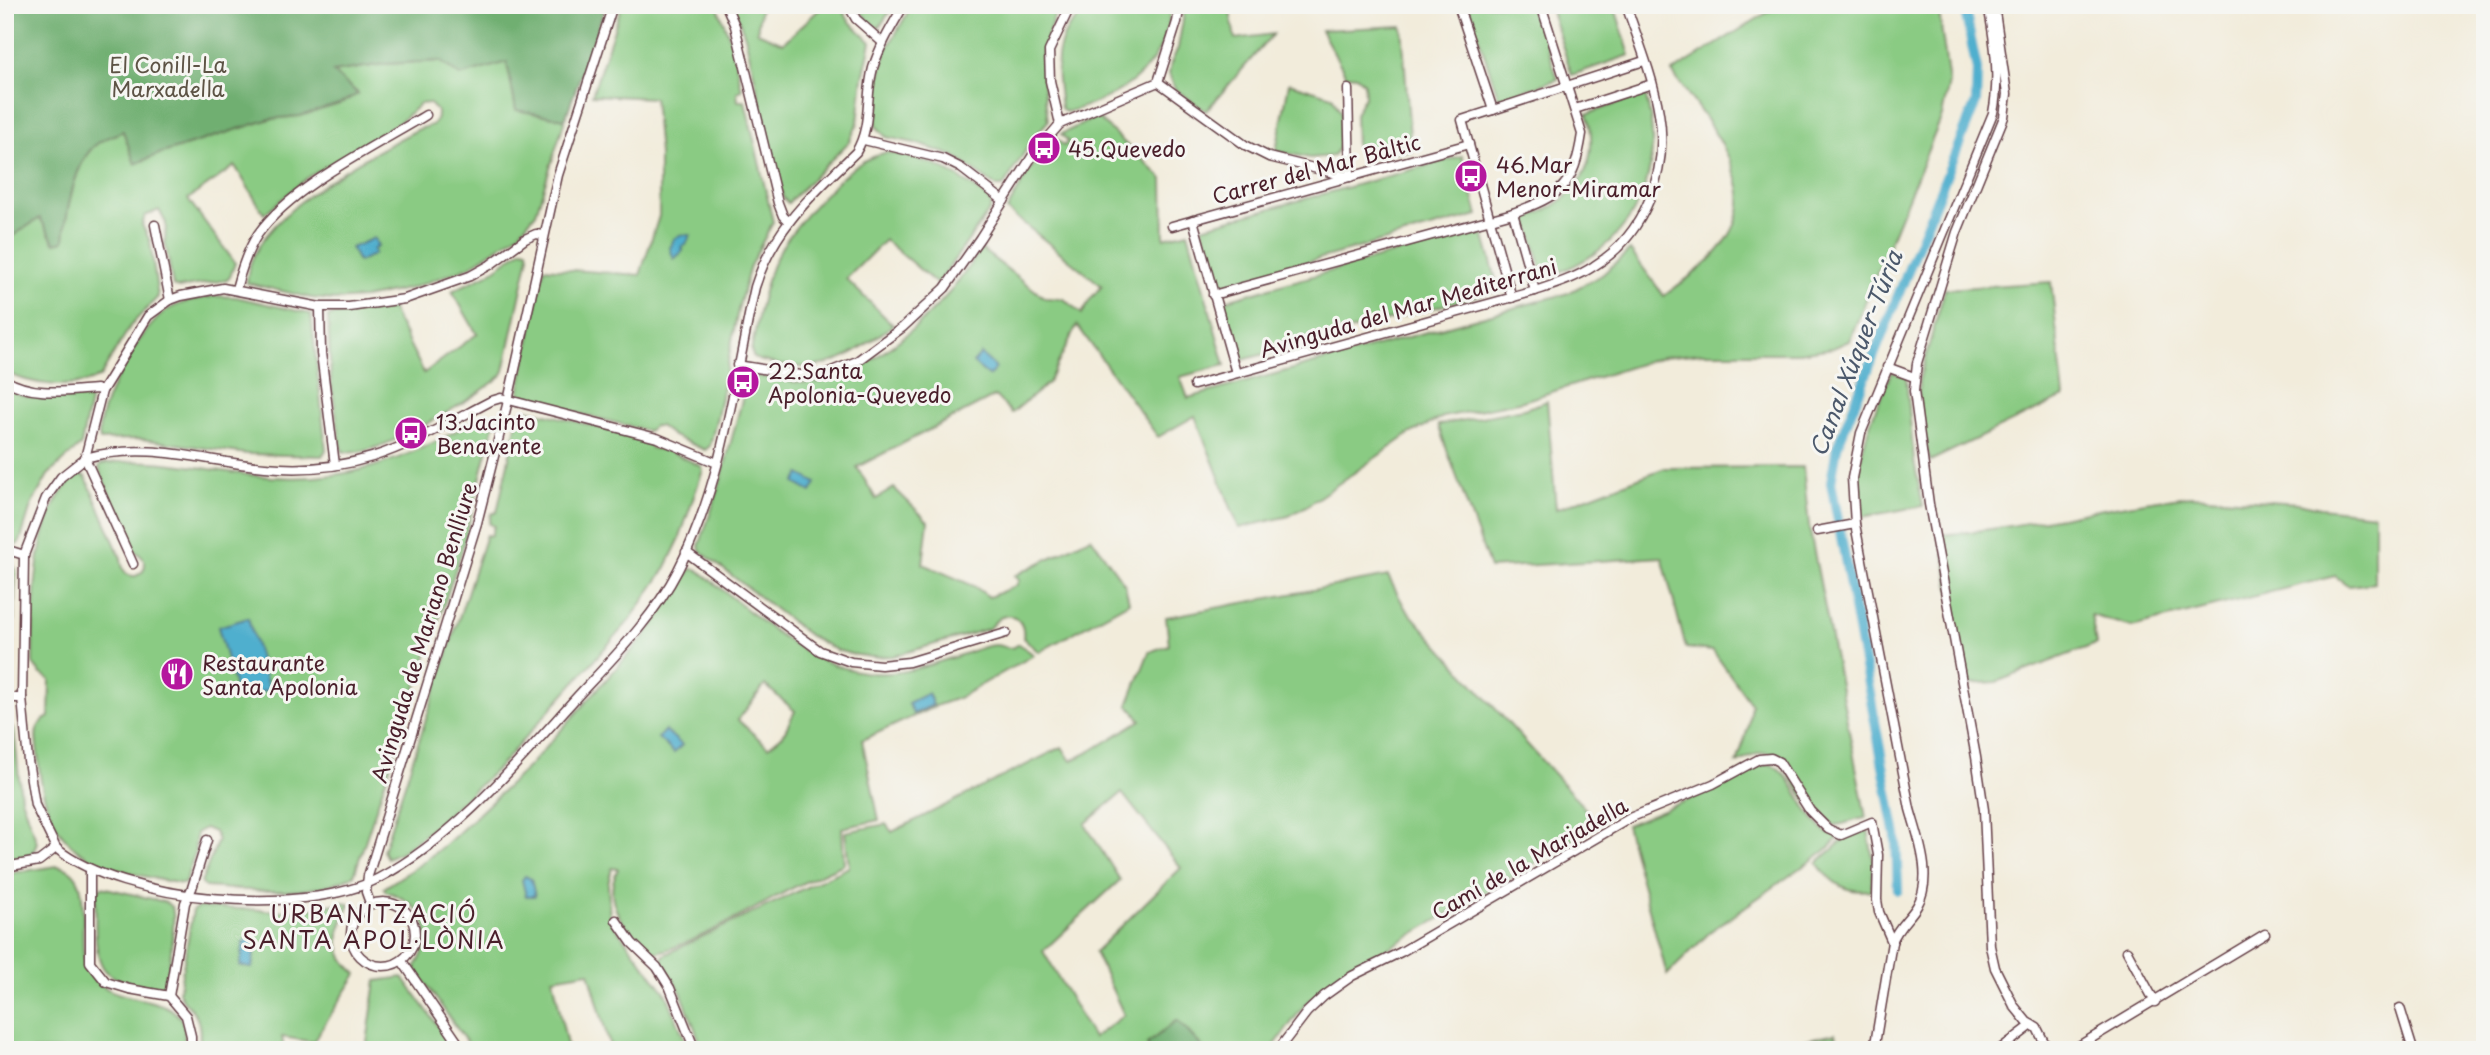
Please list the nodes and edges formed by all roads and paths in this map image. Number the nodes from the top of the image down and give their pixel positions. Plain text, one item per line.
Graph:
1 (613, 5) edge
2 (726, 5) edge
3 (848, 5) edge
4 (904, 5) edge
5 (1071, 5) edge
6 (1180, 5) edge
7 (1458, 5) edge
8 (1541, 5) edge
9 (1626, 5) edge
10 (1988, 5) edge
11 (1994, 5) edge
12 (882, 42) junction
13 (1644, 61) junction
14 (1158, 82) junction
15 (1652, 84) junction
16 (1568, 86) junction
17 (1348, 89) dead end
18 (1575, 109) junction
19 (1493, 110) junction
20 (426, 115) dead end
21 (1060, 124) junction
22 (864, 140) junction
23 (1469, 144) junction
24 (1350, 177) junction
25 (1004, 201) junction
26 (1513, 213) junction
27 (1951, 216) junction
28 (1490, 219) junction
29 (1193, 220) junction
30 (1962, 220) junction
31 (788, 221) junction
32 (155, 225) dead end
33 (1171, 226) dead end
34 (543, 235) junction
35 (236, 289) junction
36 (1535, 291) junction
37 (1213, 295) junction
38 (1512, 298) junction
39 (170, 300) junction
40 (320, 307) junction
41 (737, 365) junction
42 (1887, 367) junction
43 (1236, 373) junction
44 (1914, 377) junction
45 (5, 380) edge
46 (1194, 385) dead end
47 (102, 391) junction
48 (508, 401) junction
49 (85, 458) junction
50 (717, 463) junction
51 (335, 465) junction
52 (1855, 524) junction
53 (1817, 531) dead end
54 (5, 549) edge
55 (686, 552) junction
56 (24, 555) junction
57 (133, 564) dead end
58 (1006, 633) dead end
59 (5, 698) edge
60 (22, 698) junction
61 (206, 840) dead end
62 (56, 848) junction
63 (5, 867) edge
64 (90, 871) junction
65 (367, 884) junction
66 (187, 895) junction
67 (370, 903) junction
68 (615, 920) dead end
69 (2266, 934) dead end
70 (1892, 942) junction
71 (2127, 951) dead end
72 (402, 961) junction
73 (169, 996) junction
74 (2155, 1002) junction
75 (2400, 1008) dead end
76 (2032, 1025) junction
77 (461, 1049) edge
78 (191, 1050) edge
79 (695, 1050) edge
80 (1279, 1050) edge
81 (1874, 1050) edge
82 (1999, 1050) edge
83 (2048, 1050) edge
84 (2072, 1050) edge
85 (2413, 1050) edge

1 - 34 street, Avinguda de Mariano Benlliure
2 - 31 street
3 - 12 street
4 - 12 street
5 - 21 street
6 - 14 street
7 - 19 street
8 - 16 street
9 - 13 street, Avinguda del Mar Mediterrani
10 - 27 street
11 - 30 street
12 - 22 street
13 - 15 street, Avinguda del Mar Mediterrani
13 - 16 street
14 - 21 street
14 - 24 street
15 - 18 street
15 - 36 street, Avinguda del Mar Mediterrani
16 - 18 street
16 - 19 street
17 - 24 street
18 - 26 street
19 - 23 street
20 - 35 street
21 - 25 street
22 - 25 street
22 - 31 street
23 - 24 street, Carrer del Mar Bàltic
23 - 28 street
24 - 29 street, Carrer del Mar Bàltic
25 - 41 street
26 - 28 street
26 - 36 street
27 - 30 street
27 - 42 street
28 - 37 street
28 - 38 street
29 - 33 street, Carrer del Mar Bàltic
29 - 37 street
30 - 44 street
31 - 41 street
32 - 39 street
34 - 40 street
34 - 48 street, Avinguda de Mariano Benlliure
35 - 39 street
35 - 40 street
36 - 38 street, Avinguda del Mar Mediterrani
37 - 43 street
38 - 43 street, Avinguda del Mar Mediterrani
39 - 47 street
40 - 51 street
41 - 50 street
42 - 44 street
42 - 52 street
43 - 46 street, Avinguda del Mar Mediterrani
44 - 76 street
45 - 47 street
47 - 49 street
48 - 50 street
48 - 51 street
48 - 65 street, Avinguda de Mariano Benlliure
49 - 51 street
49 - 56 street
49 - 57 street
50 - 55 street
52 - 53 street
52 - 70 street
54 - 56 street
55 - 58 street
55 - 65 street
56 - 60 street
59 - 60 street
60 - 62 street
61 - 66 street
62 - 63 street
62 - 64 street
64 - 66 street
64 - 73 street
65 - 66 street
65 - 67 street, Avinguda de Mariano Benlliure
66 - 73 street
67 - 72 street
67 - 72 street
68 - 79 street
69 - 74 street
70 - 80 street, Camí de la Marjadella
70 - 81 street
71 - 74 street
72 - 77 street
73 - 78 street
74 - 84 street
75 - 85 street
76 - 82 street
76 - 83 street

